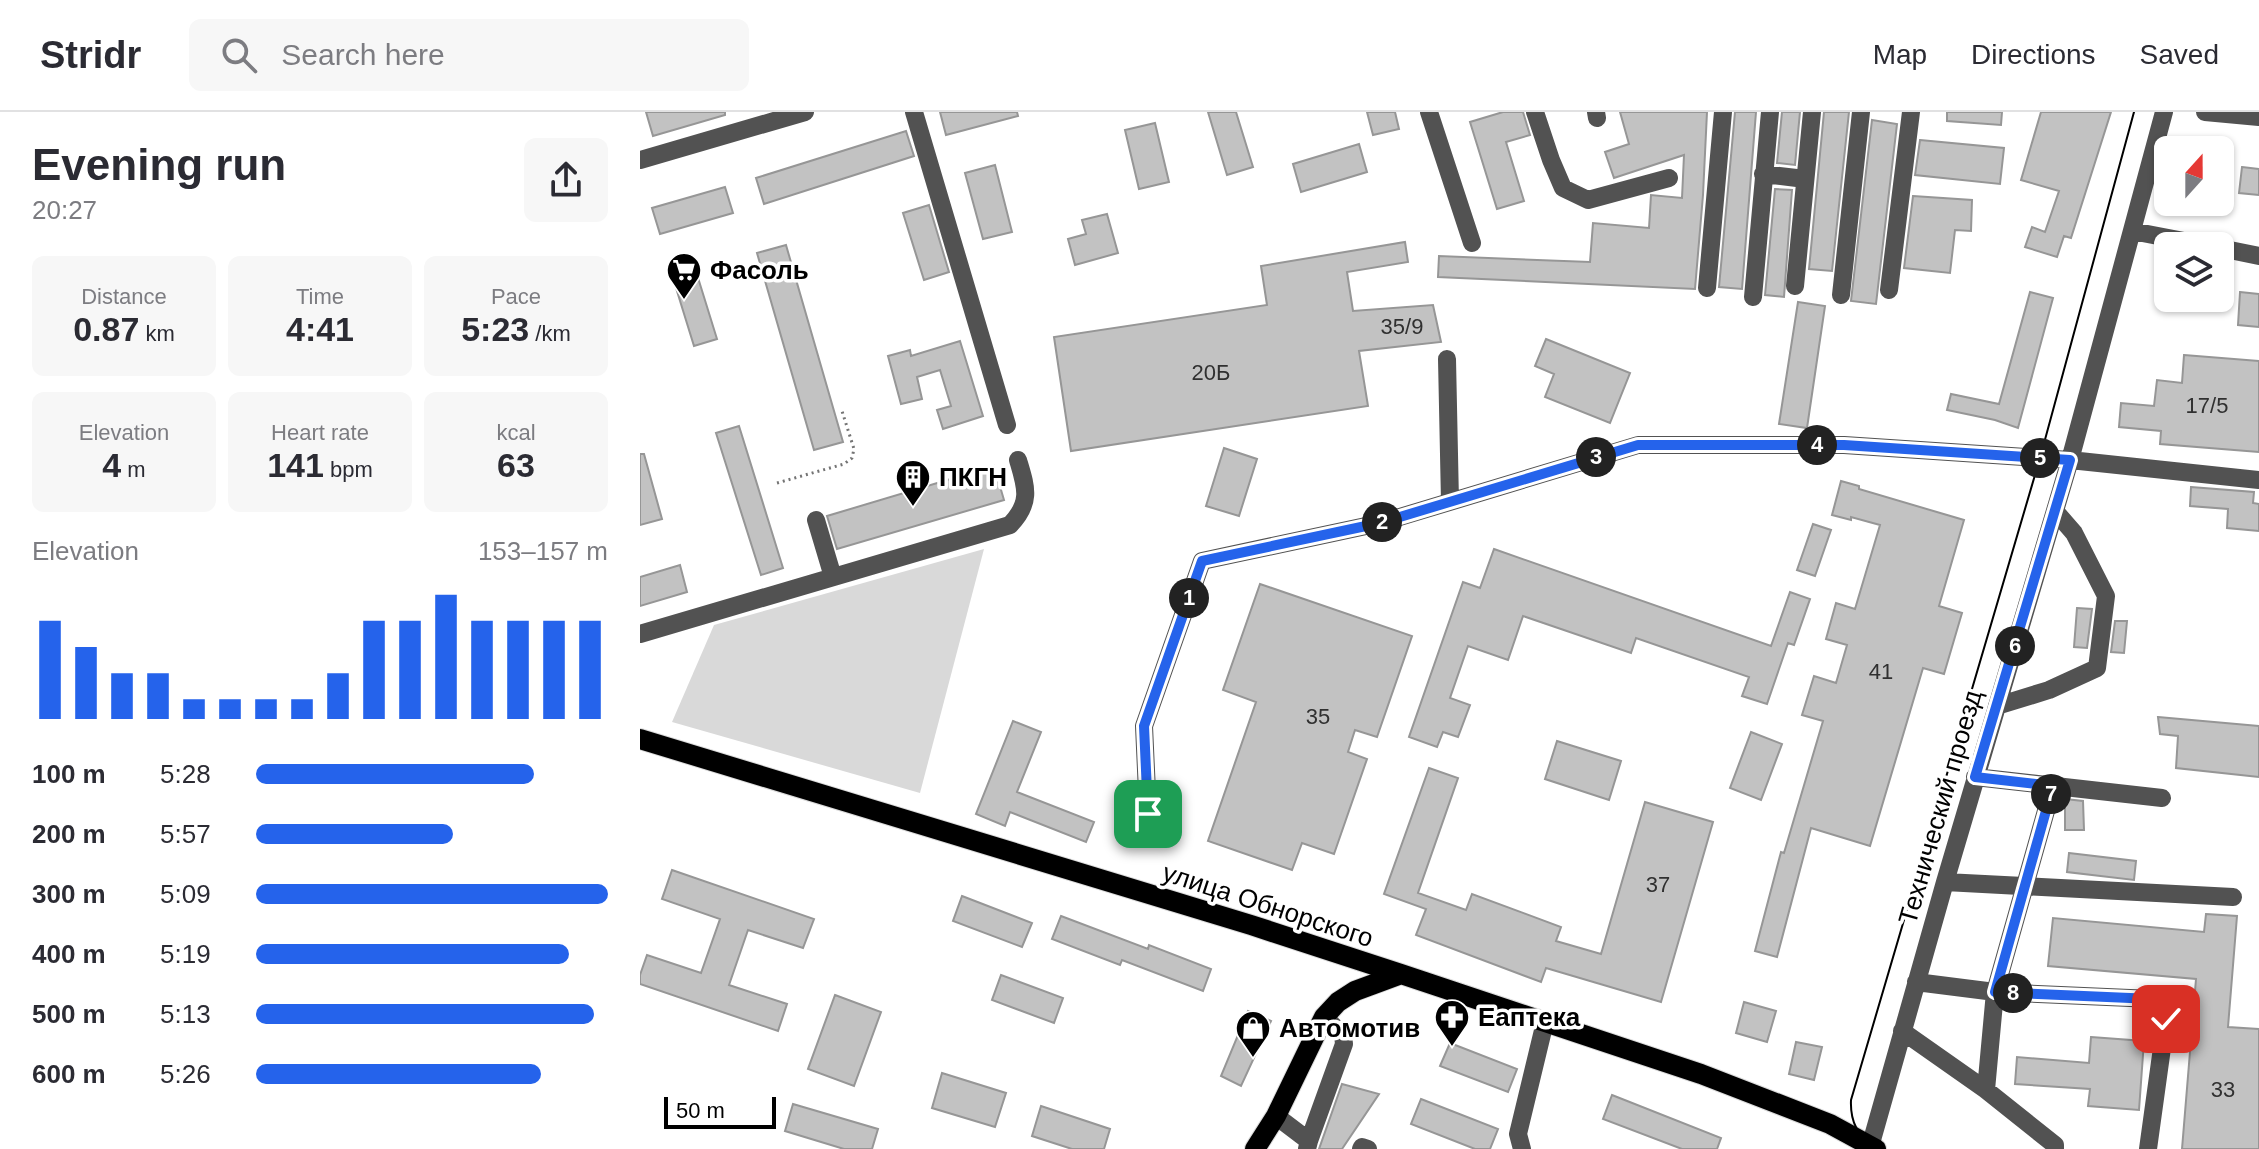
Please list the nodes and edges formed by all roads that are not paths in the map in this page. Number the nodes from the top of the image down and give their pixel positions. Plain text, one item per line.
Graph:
1 (805, 112) edge
2 (914, 112) edge
3 (1429, 112) edge
4 (1535, 112) edge
5 (1723, 112) edge
6 (1770, 112) edge
7 (1812, 112) edge
8 (1861, 112) edge
9 (1911, 112) edge
10 (2164, 112) edge
11 (2205, 112) edge
12 (2259, 117) edge
13 (640, 160) edge
14 (1763, 174) junction
15 (1669, 178) dead end
16 (1805, 179) junction
17 (2132, 231) junction
18 (2154, 235) edge
19 (1472, 243) dead end
20 (2234, 251) edge
21 (2259, 256) edge
22 (1795, 286) dead end
23 (1707, 288) dead end
24 (1889, 290) dead end
25 (1841, 295) dead end
26 (1753, 297) dead end
27 (1447, 359) dead end
28 (1007, 425) dead end
29 (1018, 460) dead end
30 (2070, 460) junction
31 (2259, 480) edge
32 (1450, 502) junction
33 (2055, 511) junction
34 (816, 520) dead end
35 (833, 577) junction
36 (640, 634) edge
37 (1997, 706) junction
38 (640, 739) edge
39 (1975, 777) junction
40 (2053, 786) junction
41 (2162, 798) dead end
42 (1148, 814) dead end
43 (1945, 882) junction
44 (2025, 885) junction
45 (2233, 897) dead end
46 (1401, 974) junction
47 (1916, 982) junction
48 (1995, 992) junction
49 (1324, 1017) junction
50 (1545, 1022) junction
51 (1902, 1031) junction
52 (1986, 1090) junction
53 (1276, 1116) junction
54 (1308, 1145) edge
55 (1873, 1148) edge
56 (1255, 1149) edge
57 (1361, 1149) edge
58 (1368, 1149) edge
59 (1522, 1149) edge
60 (2055, 1149) edge
61 (2148, 1149) edge

1 - 13 street
2 - 28 street
3 - 19 street
4 - 15 street
5 - 23 street
6 - 14 street
7 - 16 street
8 - 25 street
9 - 24 street
10 - 17 street, Технический проезд
11 - 12 street
14 - 16 street
14 - 26 street
16 - 22 street
17 - 18 street
17 - 30 street, Технический проезд
20 - 21 street
27 - 32 street
29 - 35 street
30 - 31 street
30 - 32 street
30 - 33 street, Технический проезд
32 - 42 street
33 - 37 street, Технический проезд
33 - 37 street
34 - 35 street
35 - 36 street
37 - 39 street, Технический проезд
38 - 46 main road, улица Обнорского
39 - 40 street
39 - 43 street, Технический проезд
40 - 41 street
40 - 44 street
43 - 44 street
43 - 47 street, Технический проезд
44 - 45 street
44 - 48 street
46 - 49 main road
46 - 50 main road, улица Обнорского
47 - 48 street
47 - 51 street, Технический проезд
48 - 52 street
48 - 61 street
49 - 53 main road
49 - 54 street
50 - 55 main road, улица Обнорского
50 - 59 street
51 - 52 street
51 - 55 street, Технический проезд
52 - 60 street
53 - 54 street
53 - 56 main road
57 - 58 street

